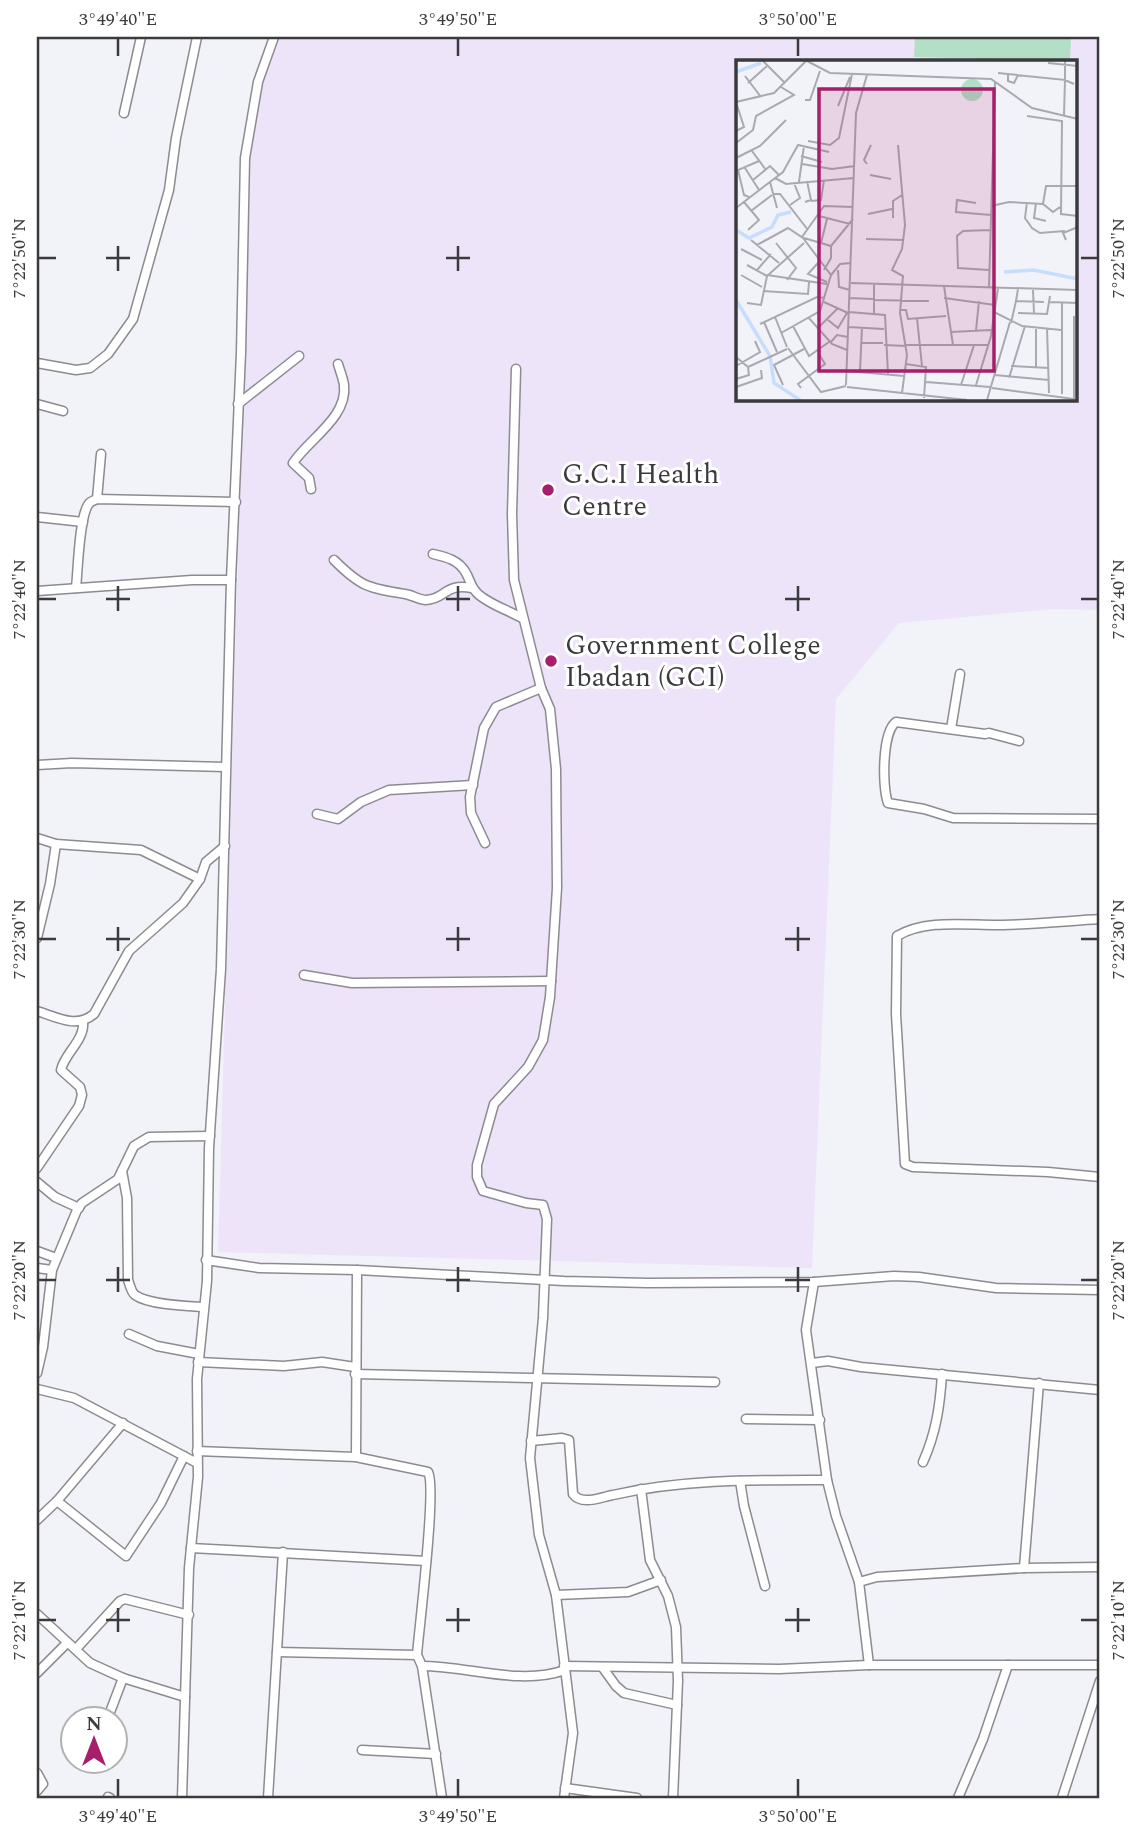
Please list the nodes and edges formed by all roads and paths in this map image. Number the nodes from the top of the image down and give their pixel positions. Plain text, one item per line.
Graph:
1 (141, 37) edge
2 (197, 37) edge
3 (274, 37) edge
4 (124, 113) dead end
5 (299, 356) dead end
6 (37, 363) edge
7 (338, 364) dead end
8 (516, 369) dead end
9 (37, 404) edge
10 (238, 404) junction
11 (64, 411) dead end
12 (100, 454) dead end
13 (311, 489) dead end
14 (97, 499) junction
15 (236, 502) junction
16 (37, 517) edge
17 (83, 522) junction
18 (433, 554) dead end
19 (334, 560) dead end
20 (231, 580) junction
21 (472, 587) junction
22 (76, 588) junction
23 (37, 591) edge
24 (522, 618) junction
25 (960, 674) dead end
26 (541, 688) junction
27 (951, 729) junction
28 (1019, 741) dead end
29 (37, 765) edge
30 (225, 767) junction
31 (473, 785) junction
32 (317, 814) dead end
33 (1100, 819) edge
34 (37, 838) edge
35 (485, 843) dead end
36 (56, 844) junction
37 (225, 846) junction
38 (200, 878) junction
39 (1100, 919) edge
40 (37, 938) edge
41 (304, 975) dead end
42 (551, 981) junction
43 (37, 1012) edge
44 (83, 1022) junction
45 (210, 1136) junction
46 (37, 1167) edge
47 (122, 1171) junction
48 (1100, 1177) edge
49 (37, 1182) edge
50 (79, 1208) junction
51 (37, 1251) edge
52 (56, 1258) junction
53 (206, 1260) junction
54 (37, 1268) edge
55 (358, 1269) junction
56 (52, 1270) junction
57 (543, 1280) junction
58 (814, 1282) junction
59 (1100, 1290) edge
60 (204, 1307) junction
61 (129, 1334) dead end
62 (810, 1352) junction
63 (199, 1358) junction
64 (38, 1360) edge
65 (828, 1361) junction
66 (812, 1363) junction
67 (355, 1371) junction
68 (37, 1373) edge
69 (942, 1374) junction
70 (538, 1379) junction
71 (715, 1382) dead end
72 (1039, 1383) junction
73 (37, 1389) edge
74 (1100, 1390) edge
75 (746, 1419) dead end
76 (820, 1420) junction
77 (122, 1423) junction
78 (531, 1441) junction
79 (197, 1451) junction
80 (184, 1456) junction
81 (356, 1457) junction
82 (923, 1462) dead end
83 (197, 1463) junction
84 (827, 1480) junction
85 (740, 1481) junction
86 (641, 1489) junction
87 (57, 1501) junction
88 (37, 1520) edge
89 (191, 1548) junction
90 (283, 1552) junction
91 (426, 1561) junction
92 (1100, 1567) edge
93 (1024, 1568) junction
94 (661, 1580) junction
95 (859, 1582) junction
96 (765, 1586) dead end
97 (556, 1595) junction
98 (37, 1614) edge
99 (189, 1615) junction
100 (67, 1643) junction
101 (76, 1650) junction
102 (277, 1652) junction
103 (416, 1655) junction
104 (422, 1665) junction
105 (869, 1665) junction
106 (1008, 1665) junction
107 (1100, 1665) edge
108 (564, 1668) junction
109 (603, 1668) junction
110 (677, 1668) junction
111 (37, 1673) edge
112 (123, 1678) junction
113 (1100, 1681) edge
114 (185, 1697) junction
115 (677, 1705) junction
116 (112, 1706) edge
117 (362, 1750) dead end
118 (436, 1754) junction
119 (37, 1773) edge
120 (565, 1788) junction
121 (37, 1791) edge
122 (182, 1798) edge
123 (268, 1798) edge
124 (442, 1798) edge
125 (564, 1798) edge
126 (637, 1798) edge
127 (673, 1798) edge
128 (958, 1798) edge
129 (1062, 1798) edge

1 - 4 street
2 - 6 street
3 - 10 street
5 - 10 street
7 - 13 street
8 - 24 street
9 - 11 street
10 - 15 street
12 - 14 street
14 - 15 street
14 - 17 street
15 - 20 street
16 - 17 street
17 - 22 street
18 - 21 street
19 - 21 street
20 - 22 street
20 - 30 street
21 - 24 street
22 - 23 street
24 - 26 street
25 - 27 street
26 - 31 street
26 - 42 street
27 - 28 street
27 - 33 street
29 - 30 street
30 - 37 street
31 - 32 street
31 - 35 street
34 - 36 street
36 - 38 street
36 - 40 street
37 - 38 street
37 - 45 street
38 - 44 street
39 - 48 street
41 - 42 street
42 - 57 street
43 - 44 street
44 - 46 street
45 - 47 street
45 - 53 street
47 - 50 street
47 - 60 street
49 - 50 street
50 - 52 street
51 - 52 street
52 - 56 street
53 - 55 street
53 - 60 street
54 - 56 street
55 - 57 street
55 - 67 street
56 - 64 street
57 - 58 street
57 - 70 street
58 - 59 street
58 - 62 street
60 - 63 street
61 - 63 street
62 - 65 street
62 - 66 street
63 - 67 street
63 - 79 street
64 - 68 street
65 - 66 street
65 - 69 street
66 - 76 street
67 - 70 street
67 - 81 street
69 - 72 street
69 - 82 street
70 - 71 street
70 - 78 street
72 - 74 street
72 - 93 street
73 - 77 street
75 - 76 street
76 - 84 street
77 - 80 street
77 - 87 street
78 - 86 street
78 - 97 street
79 - 81 street
79 - 83 street
80 - 83 street
80 - 87 street
81 - 91 street
83 - 89 street
84 - 85 street
84 - 95 street
85 - 86 street
85 - 96 street
86 - 94 street
87 - 88 street
89 - 90 street
89 - 99 street
90 - 91 street
90 - 102 street
91 - 103 street
92 - 93 street
93 - 95 street
94 - 97 street
94 - 110 street
95 - 105 street
97 - 108 street
98 - 100 street
99 - 101 street
99 - 114 street
100 - 101 street
100 - 111 street
101 - 112 street
102 - 103 street
102 - 123 street
103 - 104 street
104 - 108 street
104 - 118 street
105 - 106 street
105 - 110 street
106 - 107 street
106 - 128 street
108 - 109 street
108 - 120 street
109 - 110 street
109 - 115 street
110 - 115 street
112 - 114 street
112 - 116 street
113 - 129 street
114 - 122 street
115 - 127 street
117 - 118 street
118 - 124 street
119 - 121 street
120 - 125 street
120 - 126 street

